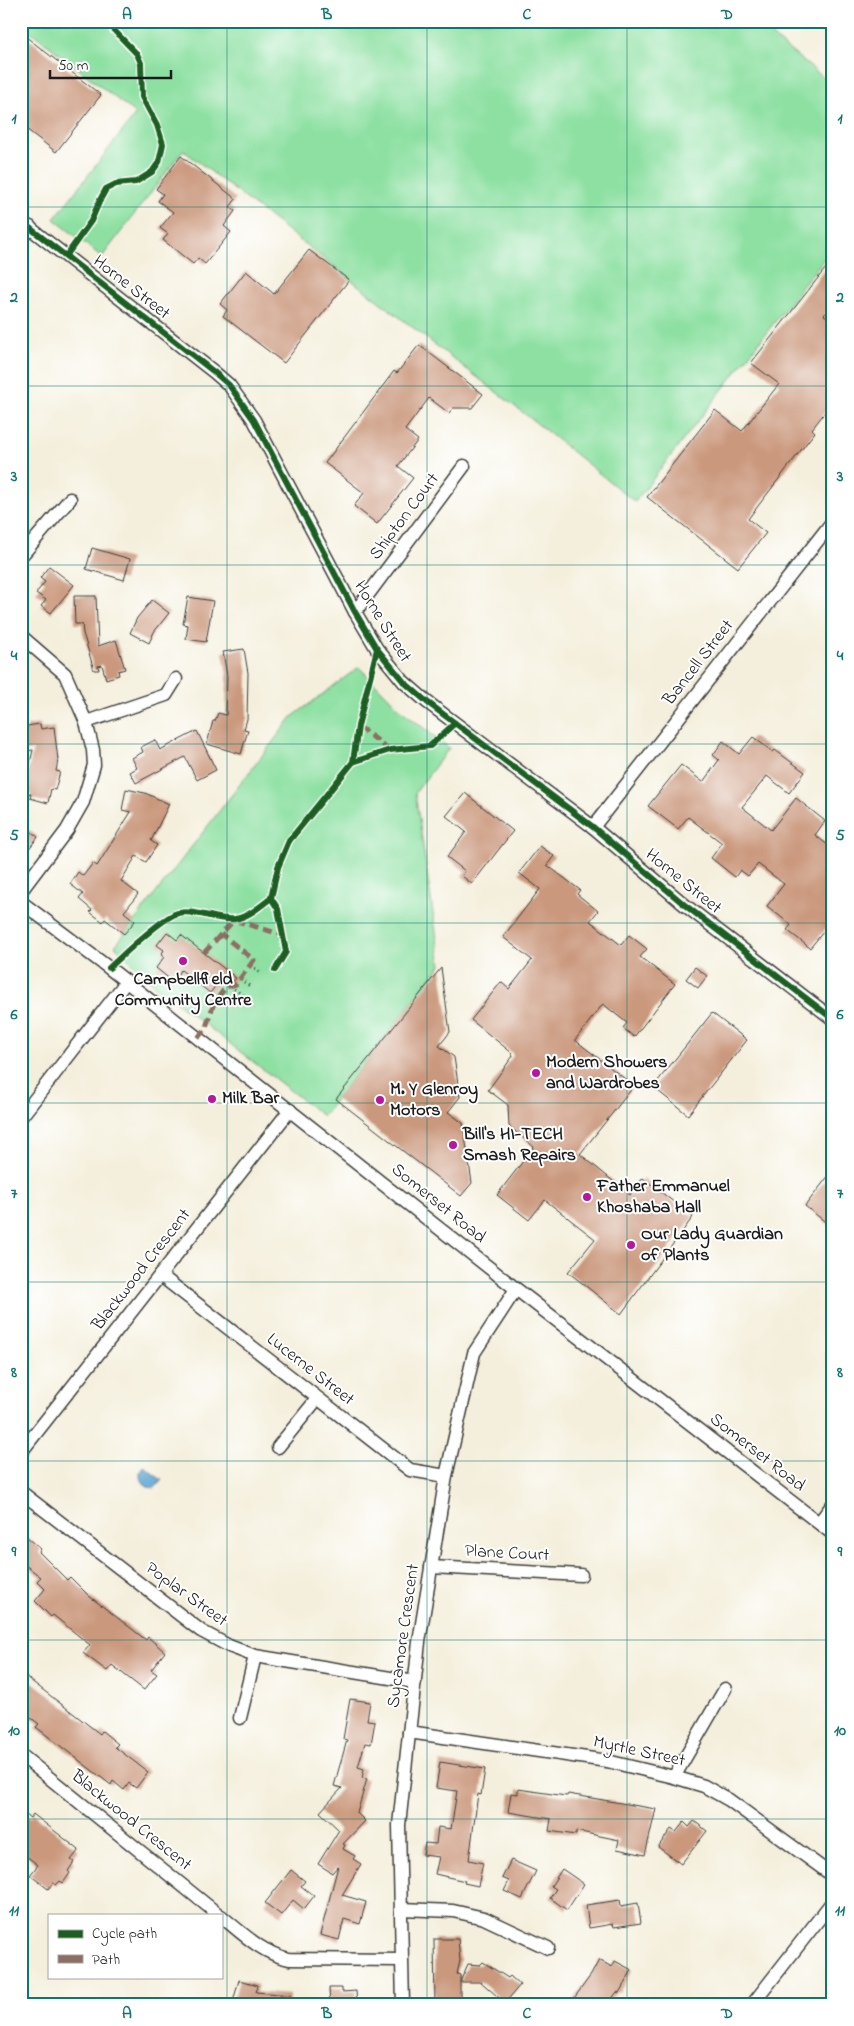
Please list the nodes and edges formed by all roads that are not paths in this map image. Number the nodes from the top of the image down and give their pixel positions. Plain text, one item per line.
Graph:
1 (26, 224) edge
2 (21, 238) edge
3 (464, 466) dead end
4 (70, 499) dead end
5 (833, 521) edge
6 (21, 556) edge
7 (355, 612) junction
8 (21, 636) edge
9 (176, 679) dead end
10 (86, 722) junction
11 (593, 827) junction
12 (21, 891) edge
13 (21, 902) edge
14 (126, 982) junction
15 (833, 1019) edge
16 (290, 1110) junction
17 (21, 1117) edge
18 (160, 1275) junction
19 (516, 1288) junction
20 (317, 1399) junction
21 (278, 1447) dead end
22 (21, 1452) edge
23 (446, 1476) junction
24 (21, 1492) edge
25 (833, 1504) edge
26 (819, 1523) junction
27 (833, 1534) edge
28 (431, 1567) junction
29 (580, 1575) dead end
30 (255, 1656) junction
31 (415, 1682) junction
32 (725, 1688) dead end
33 (240, 1718) dead end
34 (409, 1732) junction
35 (21, 1755) edge
36 (674, 1777) junction
37 (833, 1876) edge
38 (833, 1901) edge
39 (401, 1909) junction
40 (218, 1914) edge
41 (222, 1918) edge
42 (548, 1948) dead end
43 (402, 1960) junction
44 (403, 2005) edge
45 (752, 2005) edge

1 - 2 street
1 - 7 street, Horne Street
3 - 7 street, Shipton Court
4 - 6 street
5 - 11 street, Bancell Street
7 - 11 street, Horne Street
8 - 10 street
9 - 10 street
10 - 12 street
11 - 15 street, Horne Street
13 - 14 street, Somerset Road
14 - 16 street, Somerset Road
14 - 17 street
16 - 18 street, Blackwood Crescent
16 - 19 street, Somerset Road
18 - 20 street, Lucerne Street
18 - 22 street, Blackwood Crescent
19 - 23 street, Sycamore Crescent
19 - 26 street, Somerset Road
20 - 21 street
20 - 23 street, Lucerne Street
23 - 28 street, Sycamore Crescent
24 - 30 street, Poplar Street
25 - 26 street
26 - 27 street, Somerset Road
28 - 29 street, Plane Court
28 - 31 street, Sycamore Crescent
30 - 31 street, Poplar Street
30 - 33 street
31 - 34 street, Sycamore Crescent
32 - 36 street
34 - 36 street, Myrtle Street
34 - 39 street, Sycamore Crescent
35 - 40 street, Blackwood Crescent
36 - 37 street, Myrtle Street
38 - 45 street
39 - 42 street
39 - 43 street, Sycamore Crescent
41 - 43 street, Blackwood Crescent
43 - 44 street, Sycamore Crescent

